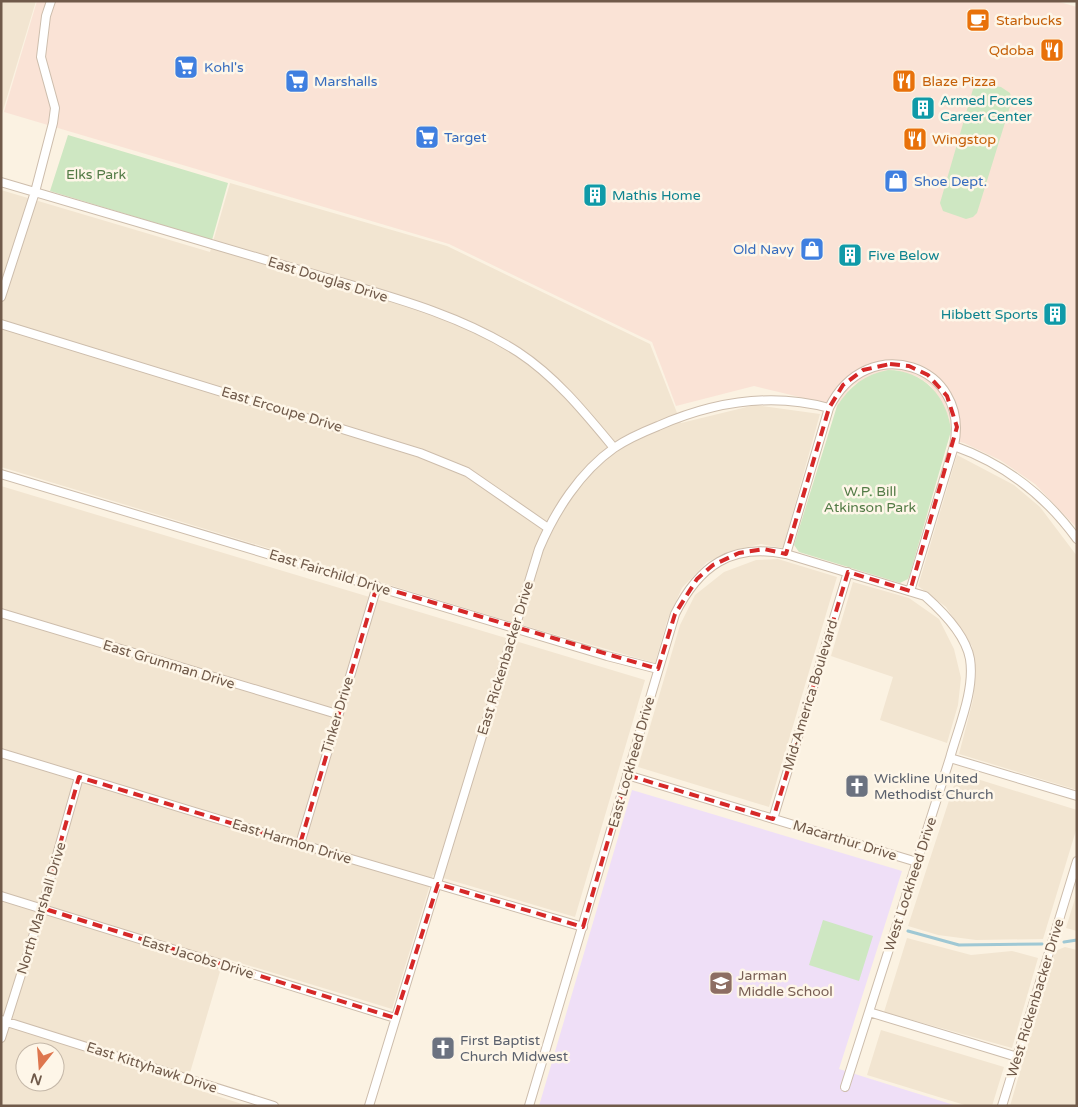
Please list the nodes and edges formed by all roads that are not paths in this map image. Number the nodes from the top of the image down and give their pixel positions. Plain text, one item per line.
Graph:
1 (51, 1) edge
2 (1, 182) edge
3 (35, 192) junction
4 (1, 297) edge
5 (1, 324) edge
6 (829, 408) junction
7 (954, 446) junction
8 (614, 448) junction
9 (1, 474) edge
10 (548, 528) junction
11 (1077, 539) edge
12 (786, 554) junction
13 (848, 572) junction
14 (378, 586) junction
15 (910, 591) junction
16 (1, 613) edge
17 (514, 628) junction
18 (658, 669) junction
19 (337, 714) junction
20 (1, 753) edge
21 (950, 758) junction
22 (627, 776) junction
23 (79, 777) junction
24 (1077, 796) edge
25 (773, 819) junction
26 (300, 844) junction
27 (1077, 861) edge
28 (917, 862) junction
29 (438, 884) junction
30 (1, 896) edge
31 (42, 908) junction
32 (583, 928) junction
33 (869, 1012) junction
34 (395, 1018) junction
35 (4, 1021) edge
36 (1, 1038) edge
37 (1017, 1057) junction
38 (845, 1087) dead end
39 (274, 1106) edge
40 (369, 1106) edge
41 (529, 1106) edge
42 (1002, 1106) edge

1 - 3 street
2 - 3 street, East Douglas Drive
3 - 4 street
3 - 8 street, East Douglas Drive
5 - 10 street, East Ercoupe Drive
6 - 7 street
6 - 8 street, East Rickenbacker Drive
6 - 12 street
7 - 11 street
7 - 15 street
8 - 10 street, East Rickenbacker Drive
9 - 14 street, East Fairchild Drive
10 - 17 street, East Rickenbacker Drive
12 - 13 street, East Lockheed Drive
12 - 18 street, East Lockheed Drive
13 - 15 street, West Lockheed Drive
13 - 25 street, Mid-America Boulevard
14 - 17 street, East Fairchild Drive
14 - 19 street, Tinker Drive
15 - 21 street, West Lockheed Drive
16 - 19 street, East Grumman Drive
17 - 18 street, East Fairchild Drive
17 - 29 street, East Rickenbacker Drive
18 - 22 street, East Lockheed Drive
19 - 26 street, Tinker Drive
20 - 23 street, East Harmon Drive
21 - 24 street
21 - 28 street, West Lockheed Drive
22 - 25 street, Macarthur Drive
22 - 32 street, East Lockheed Drive
23 - 26 street, East Harmon Drive
23 - 31 street, North Marshall Drive
25 - 28 street, Macarthur Drive
26 - 29 street, East Harmon Drive
27 - 37 street, West Rickenbacker Drive
28 - 33 street, West Lockheed Drive
29 - 32 street, East Harmon Drive
29 - 34 street, East Rickenbacker Drive
30 - 31 street, East Jacobs Drive
31 - 34 street, East Jacobs Drive
31 - 35 street, North Marshall Drive
32 - 41 street, East Lockheed Drive
33 - 37 street
33 - 38 street, West Lockheed Drive
34 - 40 street, East Rickenbacker Drive
35 - 36 street, North Marshall Drive
35 - 39 street, East Kittyhawk Drive
37 - 42 street, West Rickenbacker Drive

